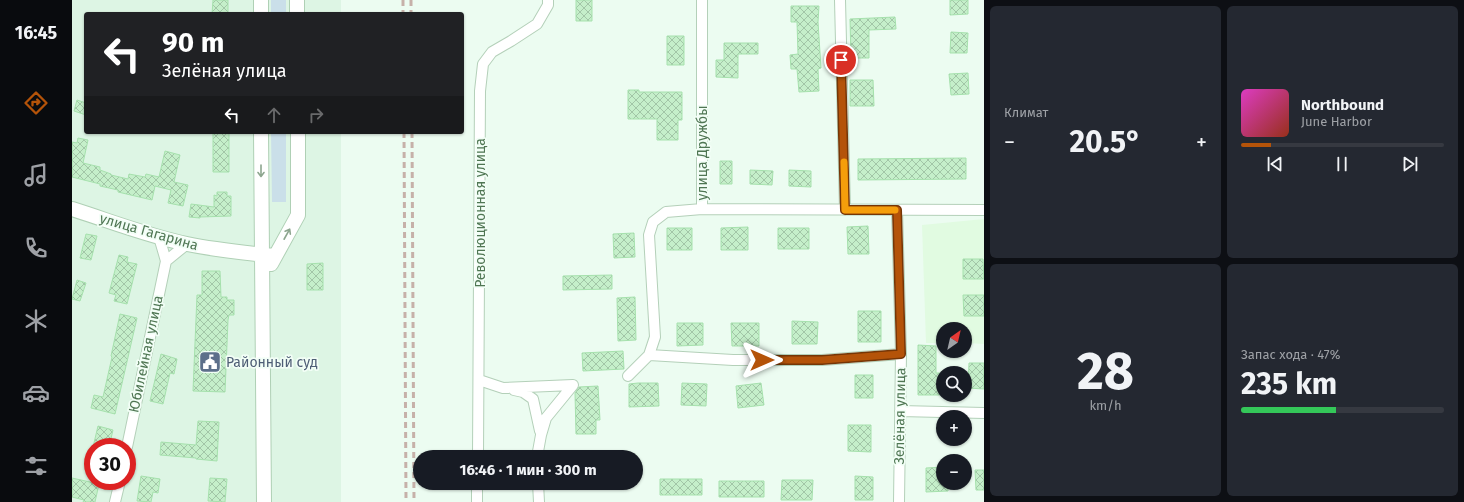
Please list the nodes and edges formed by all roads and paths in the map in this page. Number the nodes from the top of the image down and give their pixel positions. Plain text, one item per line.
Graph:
1 (261, 0) edge
2 (297, 0) edge
3 (548, 0) edge
4 (702, 0) edge
5 (840, 0) edge
6 (261, 12) edge
7 (297, 12) edge
8 (261, 134) edge
9 (298, 134) edge
10 (72, 209) edge
11 (702, 209) junction
12 (845, 210) junction
13 (897, 210) junction
14 (984, 210) edge
15 (159, 237) junction
16 (187, 244) junction
17 (261, 255) junction
18 (275, 256) junction
19 (166, 261) junction
20 (262, 280) junction
21 (901, 354) junction
22 (649, 355) junction
23 (628, 376) dead end
24 (479, 380) junction
25 (503, 388) junction
26 (900, 411) junction
27 (984, 413) edge
28 (541, 434) junction
29 (129, 438) edge
30 (478, 450) edge
31 (539, 450) edge
32 (118, 490) edge
33 (477, 490) edge
34 (538, 490) edge
35 (115, 502) edge
36 (264, 502) edge
37 (477, 502) edge
38 (539, 502) edge
39 (899, 502) edge

1 - 6 main road
2 - 7 main road
3 - 24 street, Революционная улица
4 - 11 street, улица Дружбы
5 - 12 street
8 -> 17 main road
18 -> 9 main road
10 - 15 main road, улица Гагарина
11 - 12 street
11 - 22 street, улица Дружбы
12 - 13 street
13 - 14 street
13 - 21 street, Зелёная улица
15 - 16 main road, улица Гагарина
15 - 19 street, Юбилейная улица
16 - 17 main road, улица Гагарина
16 - 19 street
17 - 18 main road, улица Гагарина
17 - 20 main road
18 - 20 main road
19 - 29 street, Юбилейная улица
20 - 36 main road
21 - 22 street
21 - 26 street, Зелёная улица
22 - 23 street, улица Дружбы
24 - 25 street
24 - 30 street, Революционная улица
25 - 28 street
25 - 28 street
26 - 27 street
26 - 39 street, Зелёная улица
28 - 31 street
32 - 35 street
33 - 37 street
34 - 38 street

